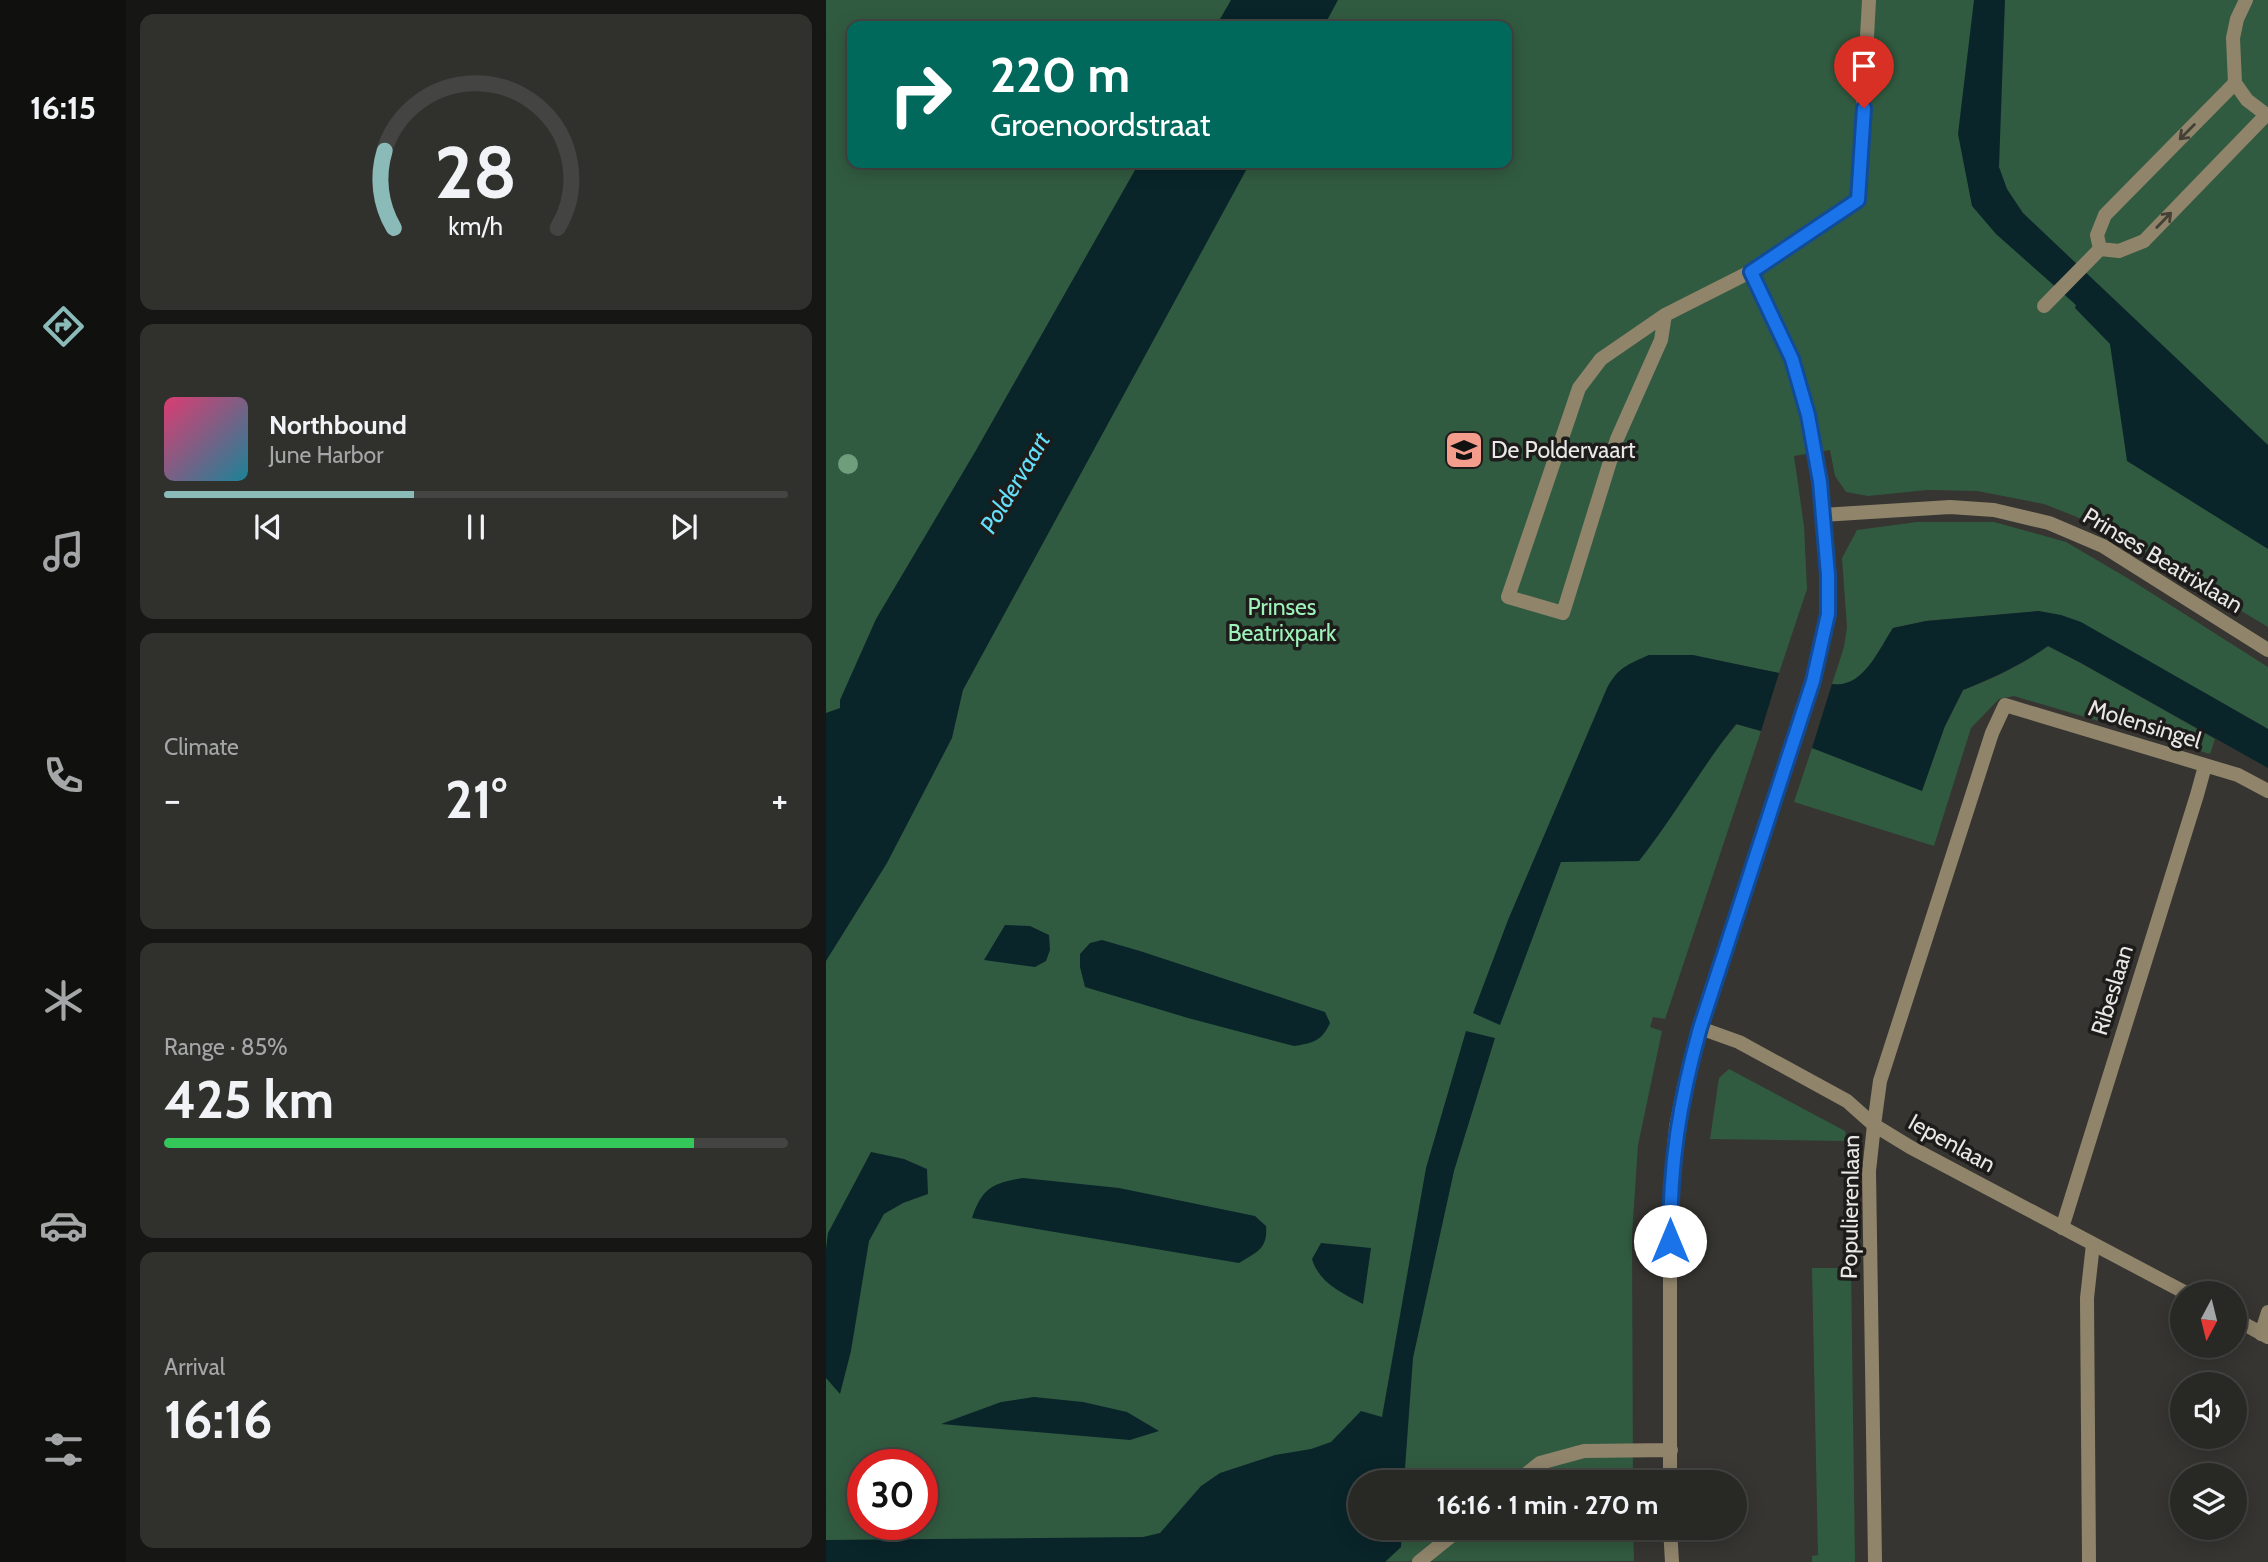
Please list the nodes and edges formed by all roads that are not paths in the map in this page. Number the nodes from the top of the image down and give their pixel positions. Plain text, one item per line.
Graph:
1 (1869, 0) edge
2 (2246, 0) edge
3 (2235, 83) junction
4 (2267, 115) edge
5 (2095, 254) junction
6 (1751, 272) junction
7 (2044, 306) dead end
8 (1665, 315) junction
9 (1822, 514) junction
10 (2268, 650) edge
11 (2005, 705) joint
12 (2205, 766) junction
13 (2268, 791) edge
14 (1700, 1028) junction
15 (1874, 1125) junction
16 (2062, 1228) junction
17 (2093, 1244) junction
18 (2170, 1285) edge
19 (2268, 1312) edge
20 (2247, 1326) edge
21 (2265, 1336) edge
22 (1671, 1450) junction
23 (1531, 1470) edge
24 (1670, 1470) edge
25 (1446, 1540) edge
26 (1671, 1540) edge
27 (1419, 1562) edge
28 (1672, 1562) edge
29 (1875, 1562) edge
30 (2089, 1562) edge

1 - 6 street
2 - 3 street
3 - 4 street
3 -> 5 street
5 -> 4 street
5 - 7 street
6 - 8 street
6 - 9 street
8 - 8 street
9 - 10 street, Prinses Beatrixlaan
9 - 14 street
11 - 12 street, Molensingel
11 - 15 street, Populierenlaan
12 - 13 street, Molensingel
12 - 16 street, Ribeslaan
14 - 15 street, Iepenlaan
14 - 22 street
15 - 16 street, Iepenlaan
15 - 29 street, Populierenlaan
16 - 17 street, Iepenlaan
17 - 18 street, Iepenlaan
17 - 30 street
19 - 21 street
20 - 21 street
22 - 23 street
22 - 24 street
25 - 27 street
26 - 28 street

